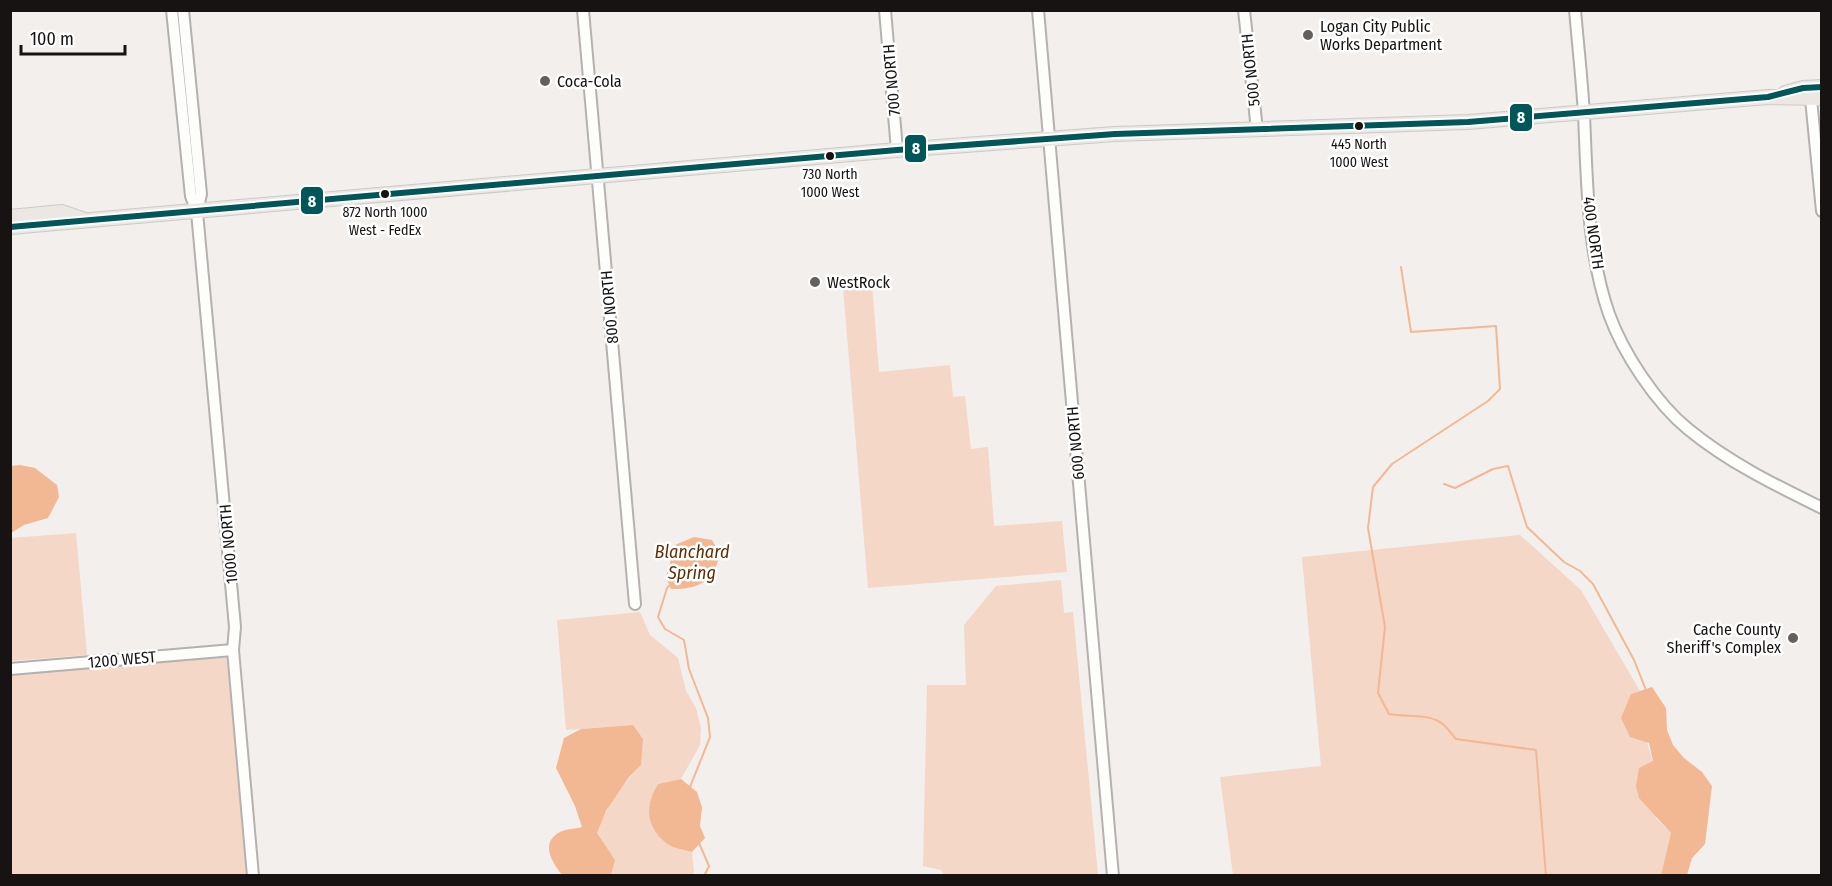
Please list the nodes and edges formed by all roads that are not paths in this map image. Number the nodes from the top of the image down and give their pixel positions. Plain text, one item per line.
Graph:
1 (172, 10) edge
2 (183, 10) edge
3 (583, 10) edge
4 (885, 10) edge
5 (1038, 10) edge
6 (1244, 10) edge
7 (1575, 10) edge
8 (1821, 87) edge
9 (1768, 97) junction
10 (1816, 98) edge
11 (1584, 112) junction
12 (1257, 130) junction
13 (1050, 139) junction
14 (897, 150) junction
15 (598, 177) junction
16 (1821, 211) edge
17 (197, 212) junction
18 (10, 217) edge
19 (88, 221) junction
20 (10, 227) edge
21 (1821, 508) edge
22 (635, 604) dead end
23 (233, 650) junction
24 (10, 669) edge
25 (253, 876) edge
26 (1113, 876) edge

1 - 17 street, 1000 NORTH
2 - 17 street, 1000 NORTH
3 - 15 street, 800 NORTH
4 - 14 street, 700 NORTH
5 - 13 street, 600 NORTH
6 - 12 street, 500 NORTH
7 - 11 street, 400 NORTH
8 - 9 main road
9 - 10 main road
9 - 11 main road
10 - 16 street
11 - 12 main road
11 - 21 street, 400 NORTH
12 - 13 main road
13 - 14 main road
13 - 26 street, 600 NORTH
14 - 15 main road
15 - 17 main road
15 - 22 street, 800 NORTH
17 - 19 main road
17 - 23 street, 1000 NORTH
18 - 19 main road
19 - 20 main road
23 - 24 street, 1200 WEST
23 - 25 street, 1000 NORTH

